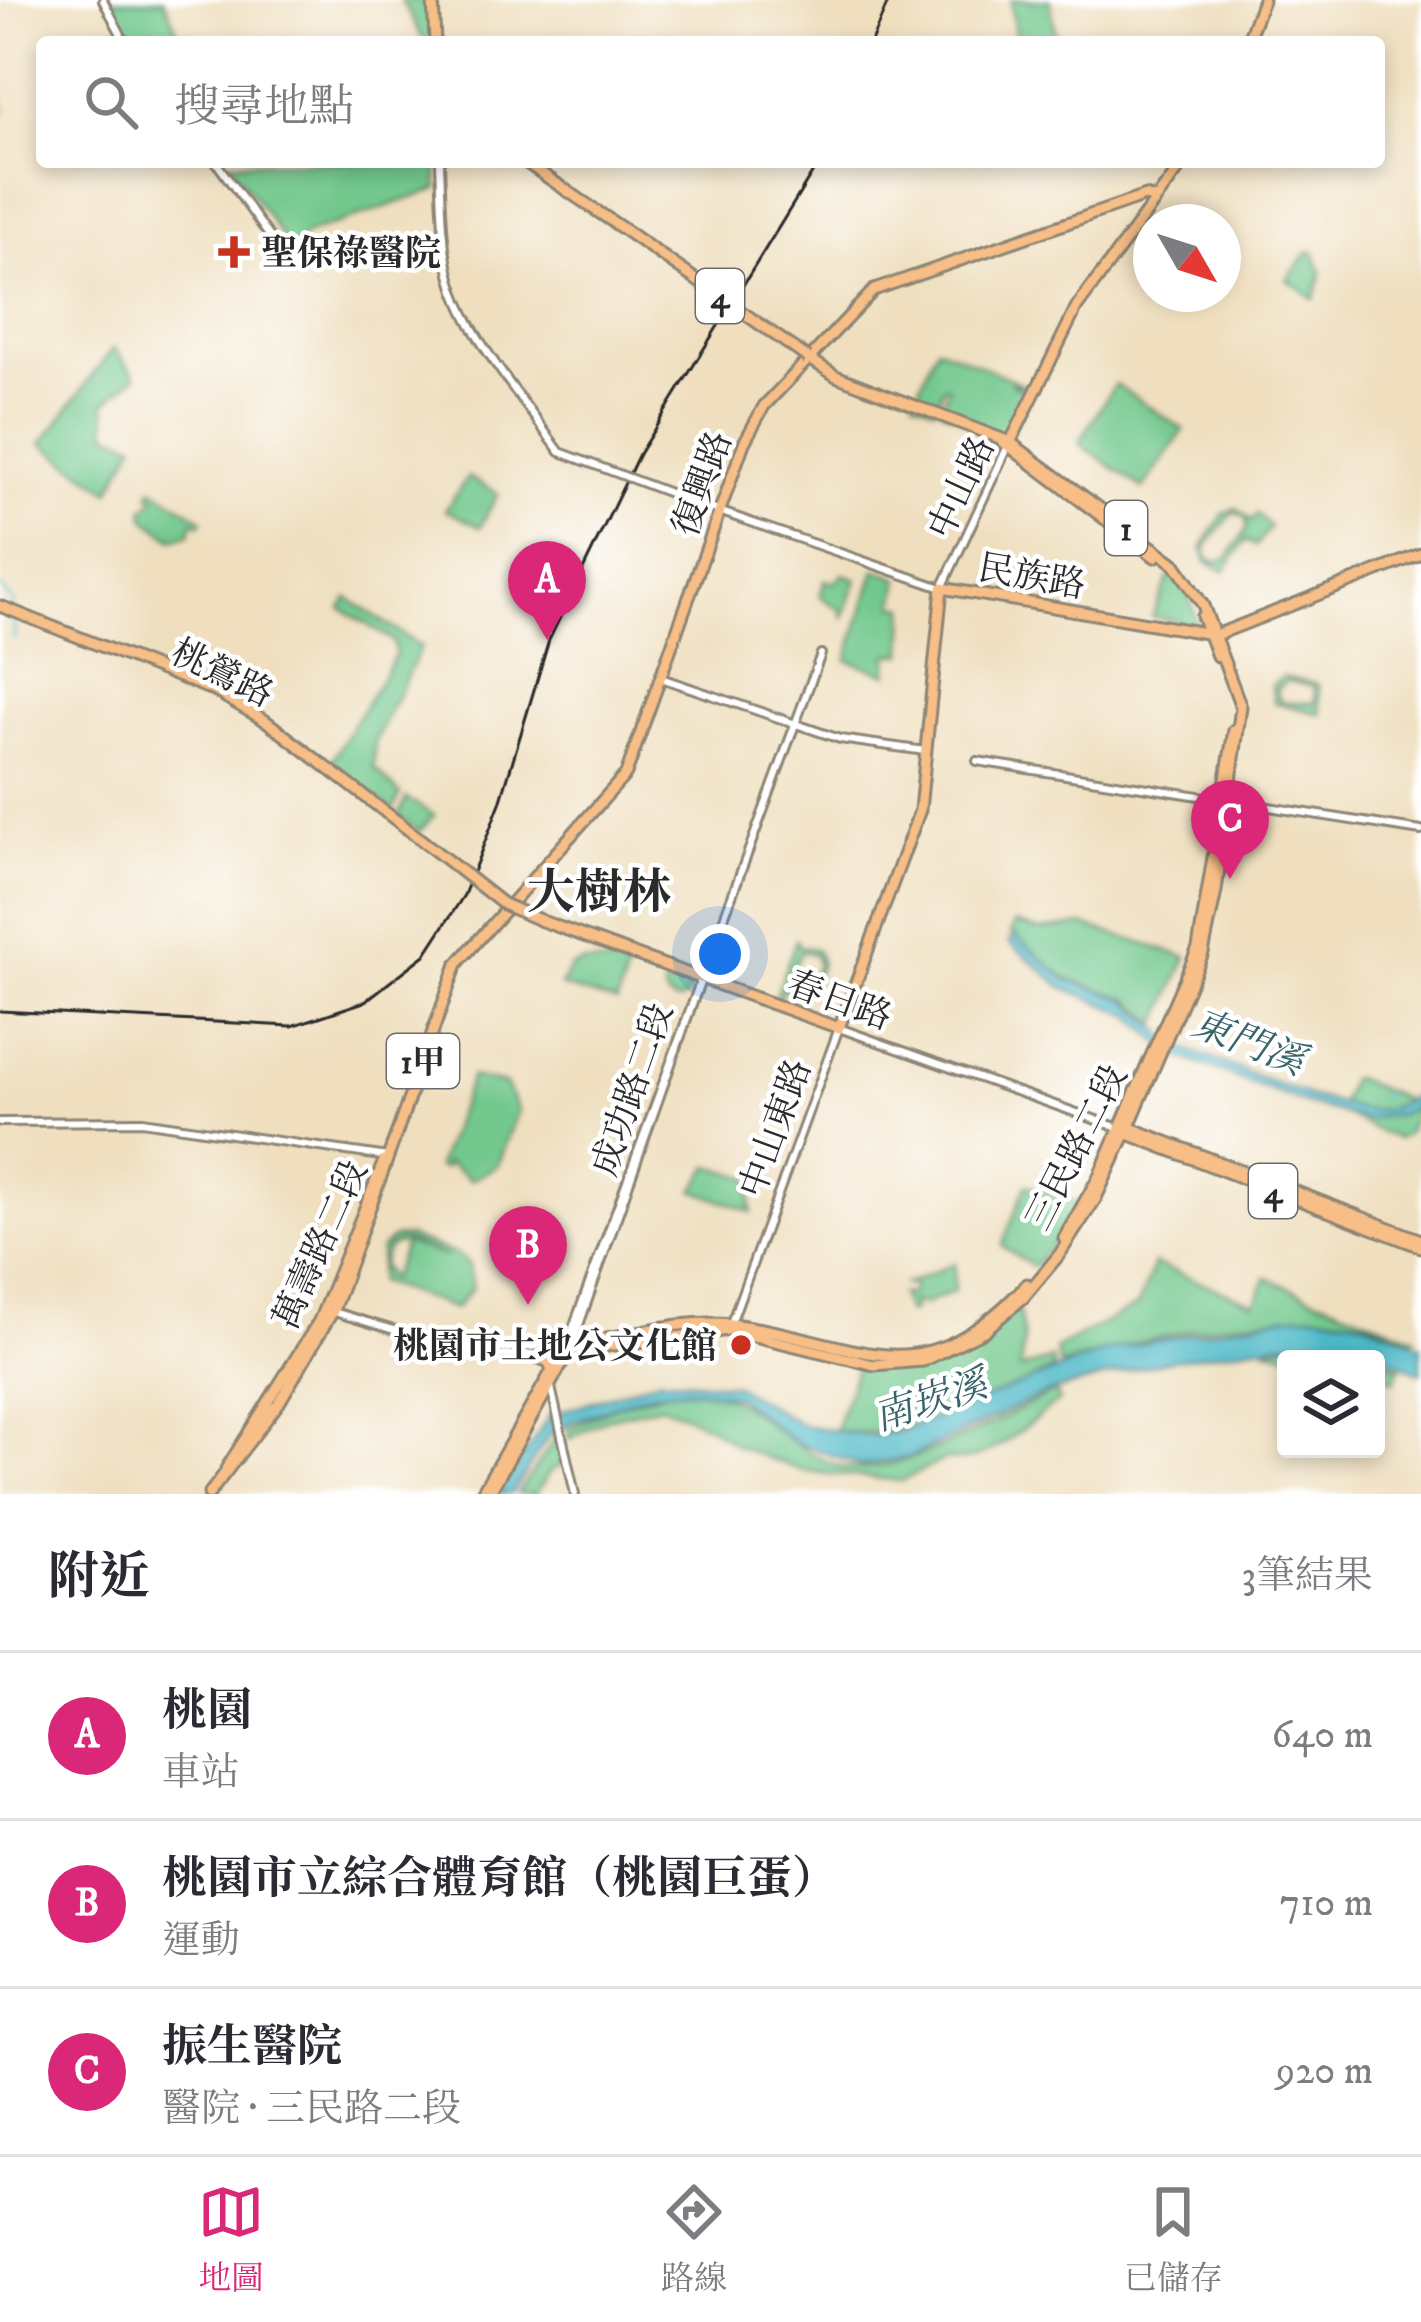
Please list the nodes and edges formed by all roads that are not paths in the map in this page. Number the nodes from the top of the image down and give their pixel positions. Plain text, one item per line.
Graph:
1 (103, 0) edge
2 (433, 0) edge
3 (1263, 0) edge
4 (122, 36) edge
5 (435, 36) edge
6 (1249, 36) edge
7 (220, 168) edge
8 (440, 168) edge
9 (534, 168) edge
10 (1179, 168) edge
11 (1155, 199) junction
12 (288, 262) dead end
13 (808, 358) junction
14 (1007, 444) junction
15 (719, 512) junction
16 (1421, 554) edge
17 (942, 588) junction
18 (8, 609) edge
19 (1212, 634) junction
20 (820, 653) dead end
21 (661, 678) junction
22 (794, 723) junction
23 (928, 752) junction
24 (977, 761) dead end
25 (1226, 800) junction
26 (1421, 831) edge
27 (898, 877) joint
28 (542, 921) joint
29 (700, 978) junction
30 (839, 1028) junction
31 (0, 1122) edge
32 (1124, 1130) junction
33 (388, 1157) junction
34 (1421, 1244) edge
35 (329, 1310) junction
36 (730, 1327) junction
37 (409, 1334) junction
38 (568, 1348) junction
39 (534, 1356) junction
40 (551, 1371) junction
41 (548, 1384) junction
42 (209, 1494) edge
43 (485, 1494) edge
44 (575, 1494) edge

1 - 4 street
2 - 5 main road
3 - 6 main road
7 - 12 street
8 - 15 street, 民族路, bridge
9 - 13 main road, 4, bridge
10 - 11 main road, 中山路
11 - 13 main road, 復興路 / 1甲
11 - 14 main road, 中山路
13 - 14 main road, 4
13 - 15 main road, 復興路 / 1甲
14 - 17 street, 中山路
14 - 19 main road, 1
15 - 17 street, 民族路
15 - 21 main road, 復興路 / 1甲
16 - 19 main road
17 - 19 main road, 民族路
17 - 23 main road, 中山路
18 - 28 main road, 桃鶯路, bridge
19 - 25 main road, 1
20 - 22 street, 成功路二段
21 - 22 street
21 - 33 main road, 復興路 / 1甲
22 - 23 street
22 - 29 street, 成功路二段
23 - 27 main road, 中山路
24 - 25 street
25 - 26 street
25 - 32 main road, 三民路二段 / 1
27 - 30 main road, 中山東路
28 - 29 main road, 春日路
29 - 30 main road, 春日路
29 - 38 street, 成功路二段
30 - 32 street, 春日路
30 - 36 street, 中山東路
31 - 33 street
32 - 34 main road, 春日路 / 4
32 - 36 main road, 三民路二段 / 1
33 - 35 main road, 萬壽路二段 / 1甲
35 - 37 street
35 - 42 main road, 萬壽路二段 / 1甲
36 - 38 main road, 1
37 - 38 street
37 - 39 street
38 - 39 street
38 - 40 main road
38 - 41 main road
39 - 40 main road
40 - 41 main road
41 - 43 main road
41 - 44 street

